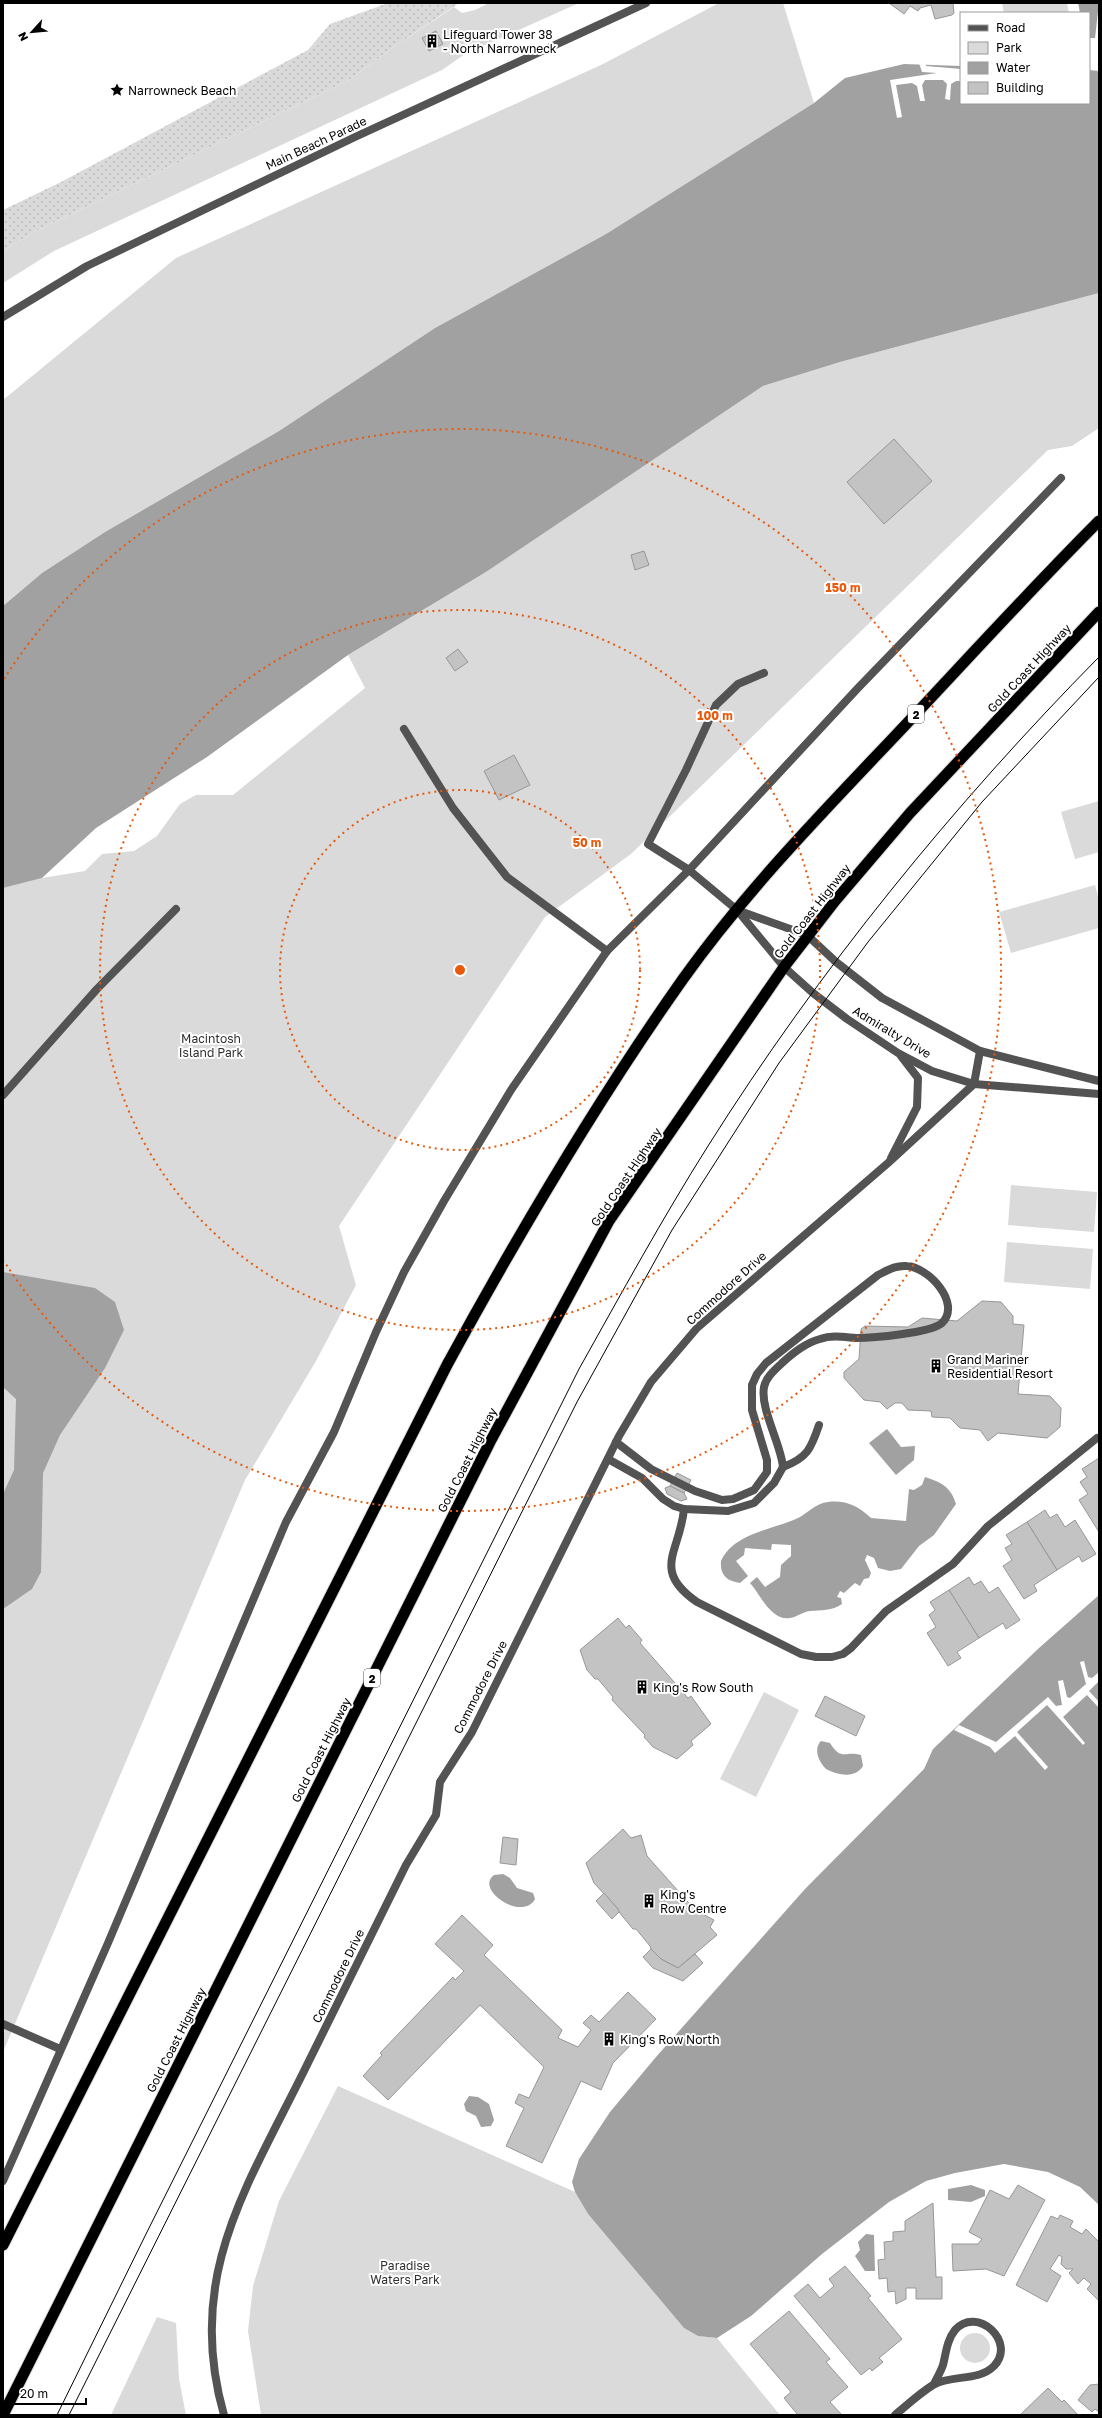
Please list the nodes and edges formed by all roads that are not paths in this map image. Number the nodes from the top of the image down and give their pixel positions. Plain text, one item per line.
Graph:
1 (646, 3) edge
2 (3, 317) edge
3 (1061, 478) dead end
4 (1099, 521) edge
5 (1099, 612) edge
6 (764, 673) dead end
7 (404, 729) dead end
8 (689, 870) junction
9 (176, 909) dead end
10 (737, 910) junction
11 (807, 935) junction
12 (607, 951) junction
13 (784, 966) junction
14 (980, 1051) junction
15 (898, 1053) junction
16 (1099, 1081) edge
17 (974, 1084) junction
18 (1099, 1094) edge
19 (3, 1096) edge
20 (888, 1163) junction
21 (819, 1425) dead end
22 (1096, 1438) dead end
23 (616, 1442) junction
24 (608, 1459) junction
25 (783, 1467) junction
26 (684, 1509) junction
27 (3, 2024) edge
28 (60, 2049) junction
29 (3, 2181) edge
30 (3, 2246) edge
31 (934, 2384) junction
32 (3, 2415) edge
33 (224, 2415) edge
34 (895, 2415) edge

1 - 2 street, Main Beach Parade
3 - 8 street
4 - 10 highway, 2
5 - 11 highway, Gold Coast Highway / 2
6 - 8 street
7 - 12 street
8 - 10 street
8 - 12 street
9 - 19 street
10 - 11 street
10 - 13 street, Admiralty Drive
10 - 30 highway, 2
11 - 13 highway, Gold Coast Highway / 2
11 - 14 street, Admiralty Drive
12 - 28 street
13 - 15 street, Admiralty Drive
13 - 32 highway, Gold Coast Highway / 2
14 - 16 street, Admiralty Drive
14 - 17 street
15 - 17 street, Admiralty Drive
15 - 20 street
17 - 18 street, Admiralty Drive
17 - 20 street, Commodore Drive
20 - 23 street, Commodore Drive
21 - 25 street
22 - 26 street
23 - 24 street, Commodore Drive
23 - 25 street
24 - 26 street
24 - 33 street, Commodore Drive
25 - 26 street
27 - 28 street
28 - 29 street
31 - 31 street
31 - 34 street

